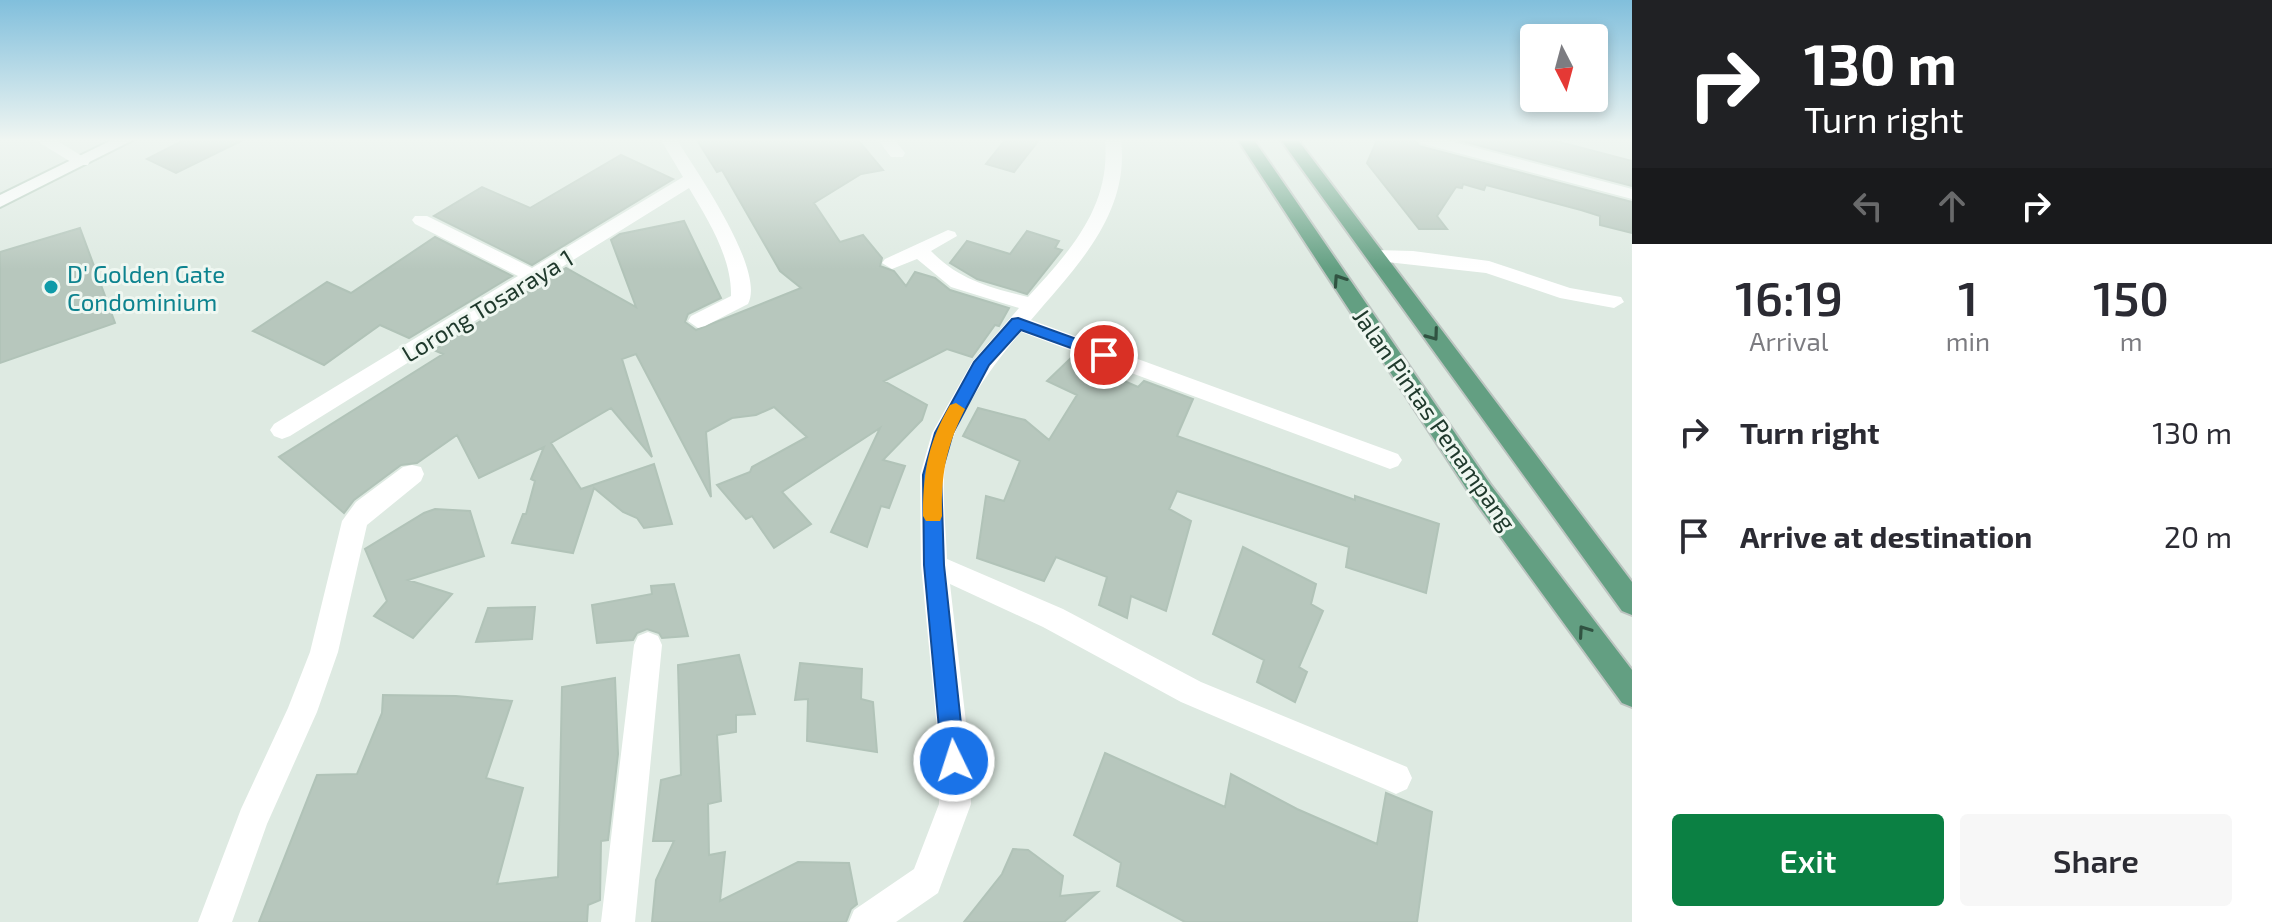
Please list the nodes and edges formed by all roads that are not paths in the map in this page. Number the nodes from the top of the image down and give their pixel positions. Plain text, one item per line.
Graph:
1 (38, 183) edge
2 (684, 183) edge
3 (693, 183) edge
4 (1112, 183) edge
5 (1275, 183) edge
6 (1321, 183) edge
7 (1590, 183) edge
8 (1632, 194) edge
9 (0, 202) edge
10 (421, 220) dead end
11 (948, 236) dead end
12 (920, 251) junction
13 (1376, 256) junction
14 (892, 263) dead end
15 (534, 276) junction
16 (1614, 302) dead end
17 (1025, 314) junction
18 (698, 321) dead end
19 (282, 430) dead end
20 (1390, 460) dead end
21 (412, 474) dead end
22 (934, 565) junction
23 (1632, 603) edge
24 (648, 645) dead end
25 (1632, 693) edge
26 (1396, 778) dead end
27 (215, 922) edge
28 (618, 922) edge
29 (866, 922) edge

1 - 9 street
2 - 15 street, Lorong Tosaraya 1
3 - 18 street
4 - 17 street
25 -> 5 main road, Jalan Pintas Penampang
6 - 13 main road, Jalan Pintas Penampang
7 - 8 street
10 - 15 street
11 - 12 street
12 - 14 street
12 - 17 street
13 - 16 street
13 -> 23 main road, Jalan Pintas Penampang
15 - 19 street, Lorong Tosaraya 1
17 - 20 street
17 - 22 street
21 - 27 street
22 - 26 street
22 - 29 street
24 - 28 street

